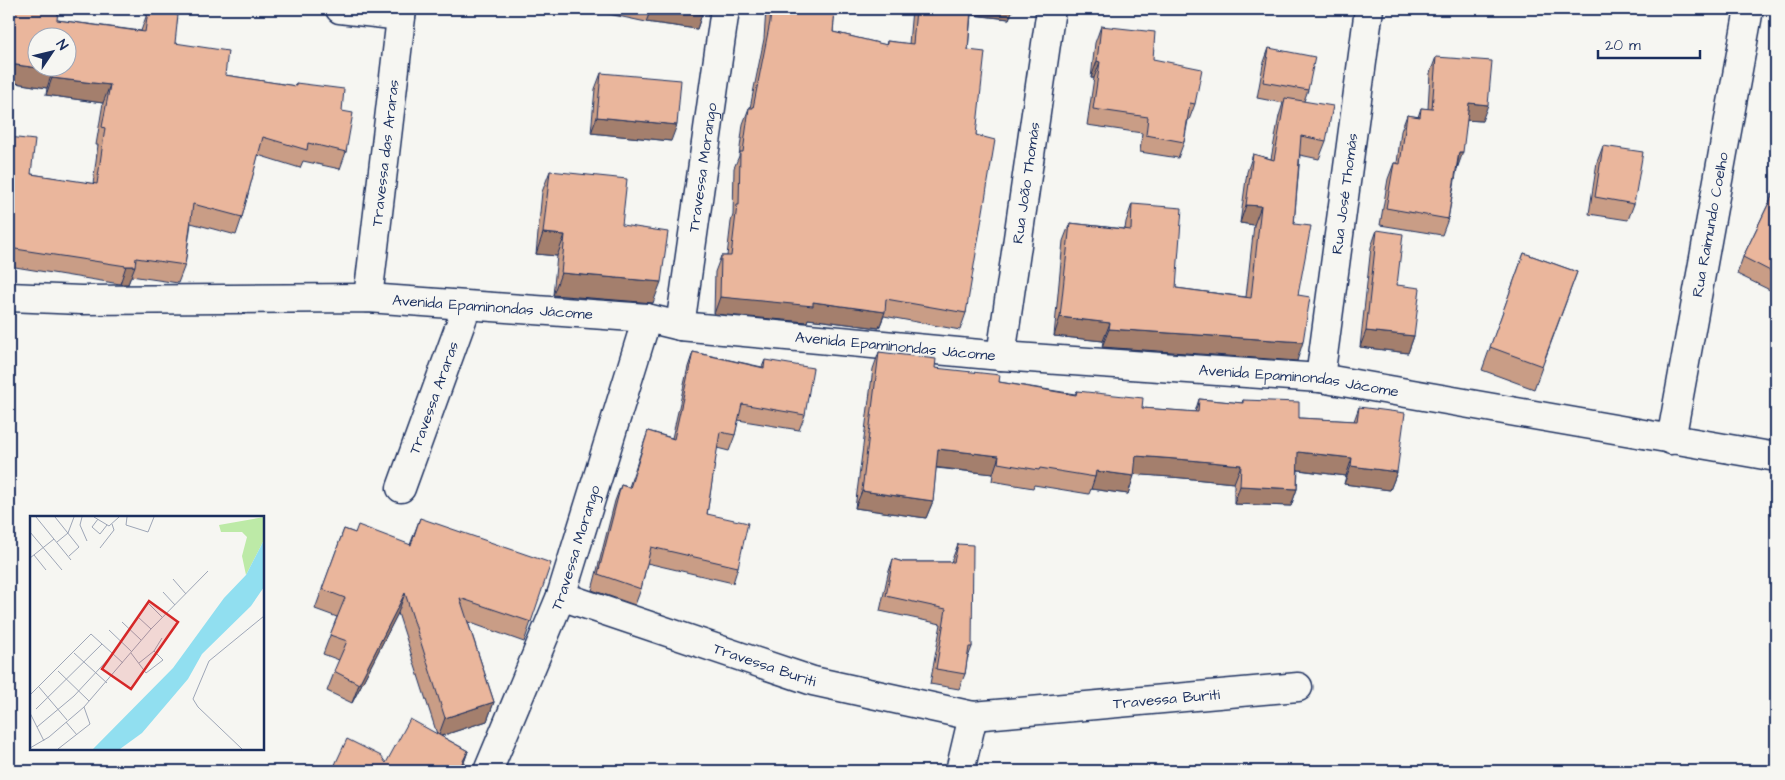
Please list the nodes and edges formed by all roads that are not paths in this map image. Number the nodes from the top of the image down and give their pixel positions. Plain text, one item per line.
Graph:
1 (340, 9) edge
2 (725, 9) edge
3 (1051, 9) edge
4 (1369, 9) edge
5 (1749, 9) edge
6 (401, 13) edge
7 (9, 296) edge
8 (368, 298) junction
9 (467, 306) junction
10 (647, 318) junction
11 (680, 326) junction
12 (1001, 356) junction
13 (1320, 378) junction
14 (1671, 440) junction
15 (1776, 458) edge
16 (401, 488) dead end
17 (561, 596) junction
18 (1298, 687) dead end
19 (974, 716) junction
20 (488, 771) edge
21 (960, 771) edge

1 - 6 street
2 - 11 street, Travessa Morango
3 - 12 street, Rua João Thomás
4 - 13 street, Rua José Thomás
5 - 14 street, Rua Raimundo Coelho
6 - 8 street, Travessa das Araras
7 - 8 street, Avenida Epaminondas Jácome
8 - 9 street, Avenida Epaminondas Jácome
9 - 10 street, Avenida Epaminondas Jácome
9 - 16 street, Travessa Araras
10 - 11 street, Avenida Epaminondas Jácome
10 - 17 street, Travessa Morango
11 - 12 street, Avenida Epaminondas Jácome
12 - 13 street, Avenida Epaminondas Jácome
13 - 14 street, Avenida Epaminondas Jácome
14 - 15 street, Avenida Epaminondas Jácome
17 - 19 street, Travessa Buriti
17 - 20 street, Travessa Morango
18 - 19 street, Travessa Buriti
19 - 21 street

